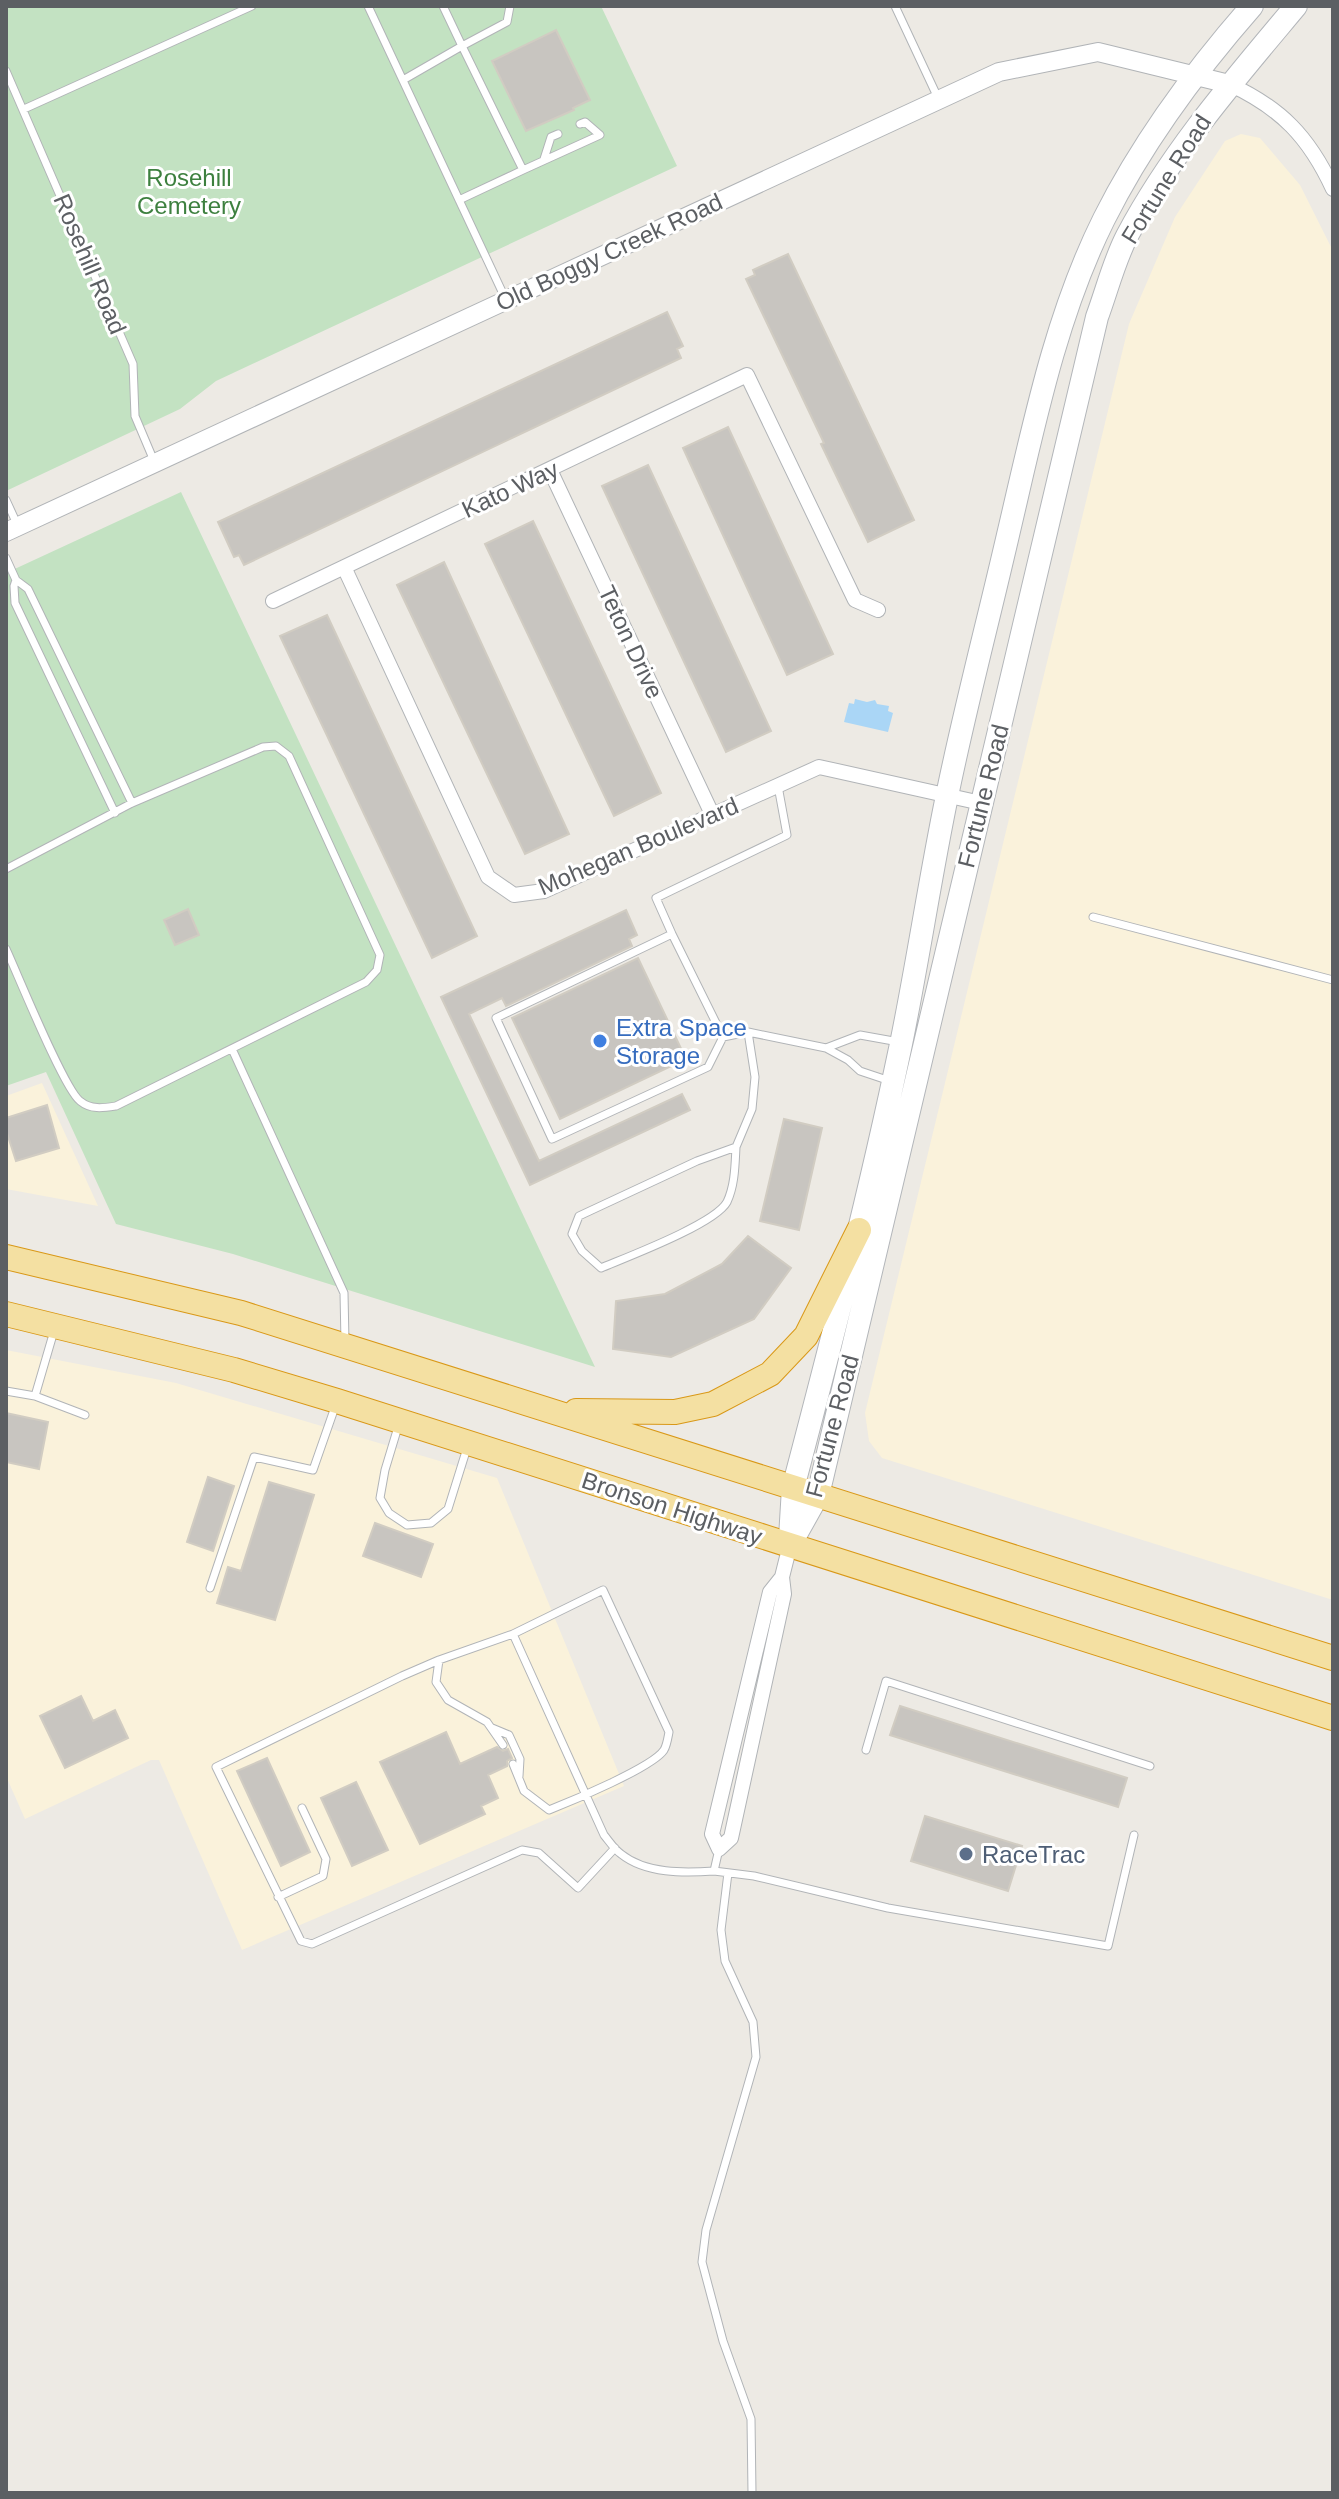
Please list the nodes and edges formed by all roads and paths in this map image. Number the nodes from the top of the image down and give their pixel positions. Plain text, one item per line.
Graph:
1 (252, 6) edge
2 (368, 6) edge
3 (443, 6) edge
4 (510, 6) edge
5 (895, 6) edge
6 (1252, 6) edge
7 (1296, 6) edge
8 (462, 46) junction
9 (6, 71) edge
10 (1195, 75) junction
11 (403, 80) junction
12 (1229, 84) junction
13 (938, 98) junction
14 (24, 109) junction
15 (580, 124) dead end
16 (558, 134) dead end
17 (544, 159) junction
18 (523, 170) junction
19 (1333, 189) edge
20 (459, 200) junction
21 (506, 300) junction
22 (154, 463) junction
23 (550, 470) junction
24 (6, 500) edge
25 (12, 529) edge
26 (6, 558) edge
27 (344, 567) junction
28 (16, 580) junction
29 (273, 601) dead end
30 (878, 610) dead end
31 (778, 786) junction
32 (947, 795) junction
33 (132, 803) junction
34 (981, 803) junction
35 (115, 813) junction
36 (712, 814) junction
37 (6, 869) edge
38 (1093, 917) dead end
39 (672, 934) junction
40 (6, 949) edge
41 (1333, 980) edge
42 (748, 1032) junction
43 (723, 1037) junction
44 (901, 1043) junction
45 (826, 1048) junction
46 (232, 1049) junction
47 (893, 1082) junction
48 (736, 1147) junction
49 (859, 1230) junction
50 (6, 1257) edge
51 (6, 1314) edge
52 (56, 1325) junction
53 (345, 1345) junction
54 (6, 1391) edge
55 (35, 1396) junction
56 (337, 1401) junction
57 (547, 1410) junction
58 (85, 1415) dead end
59 (400, 1421) junction
60 (469, 1443) junction
61 (793, 1488) junction
62 (818, 1495) junction
63 (790, 1545) junction
64 (210, 1588) dead end
65 (513, 1634) junction
66 (1333, 1658) edge
67 (439, 1660) junction
68 (1333, 1718) edge
69 (492, 1728) junction
70 (503, 1745) dead end
71 (866, 1750) dead end
72 (513, 1764) dead end
73 (1150, 1766) dead end
74 (519, 1779) junction
75 (586, 1796) junction
76 (302, 1808) dead end
77 (1134, 1835) dead end
78 (615, 1848) junction
79 (719, 1849) joint
80 (714, 1871) junction
81 (728, 1873) junction
82 (278, 1897) junction
83 (752, 2493) edge

1 - 14 lane
2 - 11 lane
3 - 8 lane
4 - 8 lane
5 - 13 lane
6 - 10 main road, Fortune Road
7 - 12 main road, Fortune Road
8 - 11 lane
8 - 18 lane
9 - 14 lane, Rosehill Road
10 - 12 street, Old Boggy Creek Road
10 - 13 street, Old Boggy Creek Road
10 - 32 main road, Fortune Road
11 - 20 lane
12 - 19 street
12 - 34 main road, Fortune Road
13 - 21 street, Old Boggy Creek Road
14 - 22 lane, Rosehill Road
15 - 17 lane
16 - 17 lane
17 - 18 lane
18 - 20 lane
20 - 21 lane
21 - 22 street, Old Boggy Creek Road
22 - 25 street, Old Boggy Creek Road
23 - 27 street, Kato Way
23 - 30 street, Kato Way
23 - 36 street, Teton Drive
24 - 25 lane
26 - 28 lane
27 - 29 street, Kato Way
27 - 36 street, Mohegan Boulevard
28 - 33 lane
28 - 35 lane
31 - 32 street, Mohegan Boulevard
31 - 36 street, Mohegan Boulevard
31 - 39 lane
32 - 34 street, Mohegan Boulevard
32 - 44 main road, Fortune Road
33 - 35 lane
33 - 46 lane
34 - 62 main road, Fortune Road
35 - 37 lane
38 - 41 lane
39 - 43 lane
39 - 43 lane
40 - 46 lane
42 - 43 lane
42 - 45 lane
42 - 48 lane
44 - 45 lane
44 - 47 main road, Fortune Road
45 - 47 lane
46 - 53 lane
47 - 49 main road, Fortune Road
48 - 48 lane
49 - 57 highway
49 - 61 main road, Fortune Road
50 - 53 highway
51 - 52 highway, Bronson Highway
52 - 55 lane
52 - 56 highway, Bronson Highway
53 - 57 highway
54 - 55 lane
55 - 58 lane
56 - 59 highway, Bronson Highway
56 - 64 lane
57 - 61 highway
59 - 60 highway, Bronson Highway
59 - 60 lane
60 - 63 highway, Bronson Highway
61 - 62 highway
61 - 63 main road, Fortune Road
62 - 63 main road, Fortune Road
62 - 66 highway
63 - 68 highway, Bronson Highway
63 - 79 street
65 - 67 lane
65 - 75 lane
65 - 75 lane
67 - 69 lane
67 - 82 lane
69 - 70 lane
69 - 74 lane
71 - 73 lane
72 - 74 lane
74 - 75 lane
75 - 78 lane
76 - 82 lane
77 - 81 lane
78 - 80 lane
78 - 82 lane
79 - 80 lane
80 - 81 lane
81 - 83 lane

